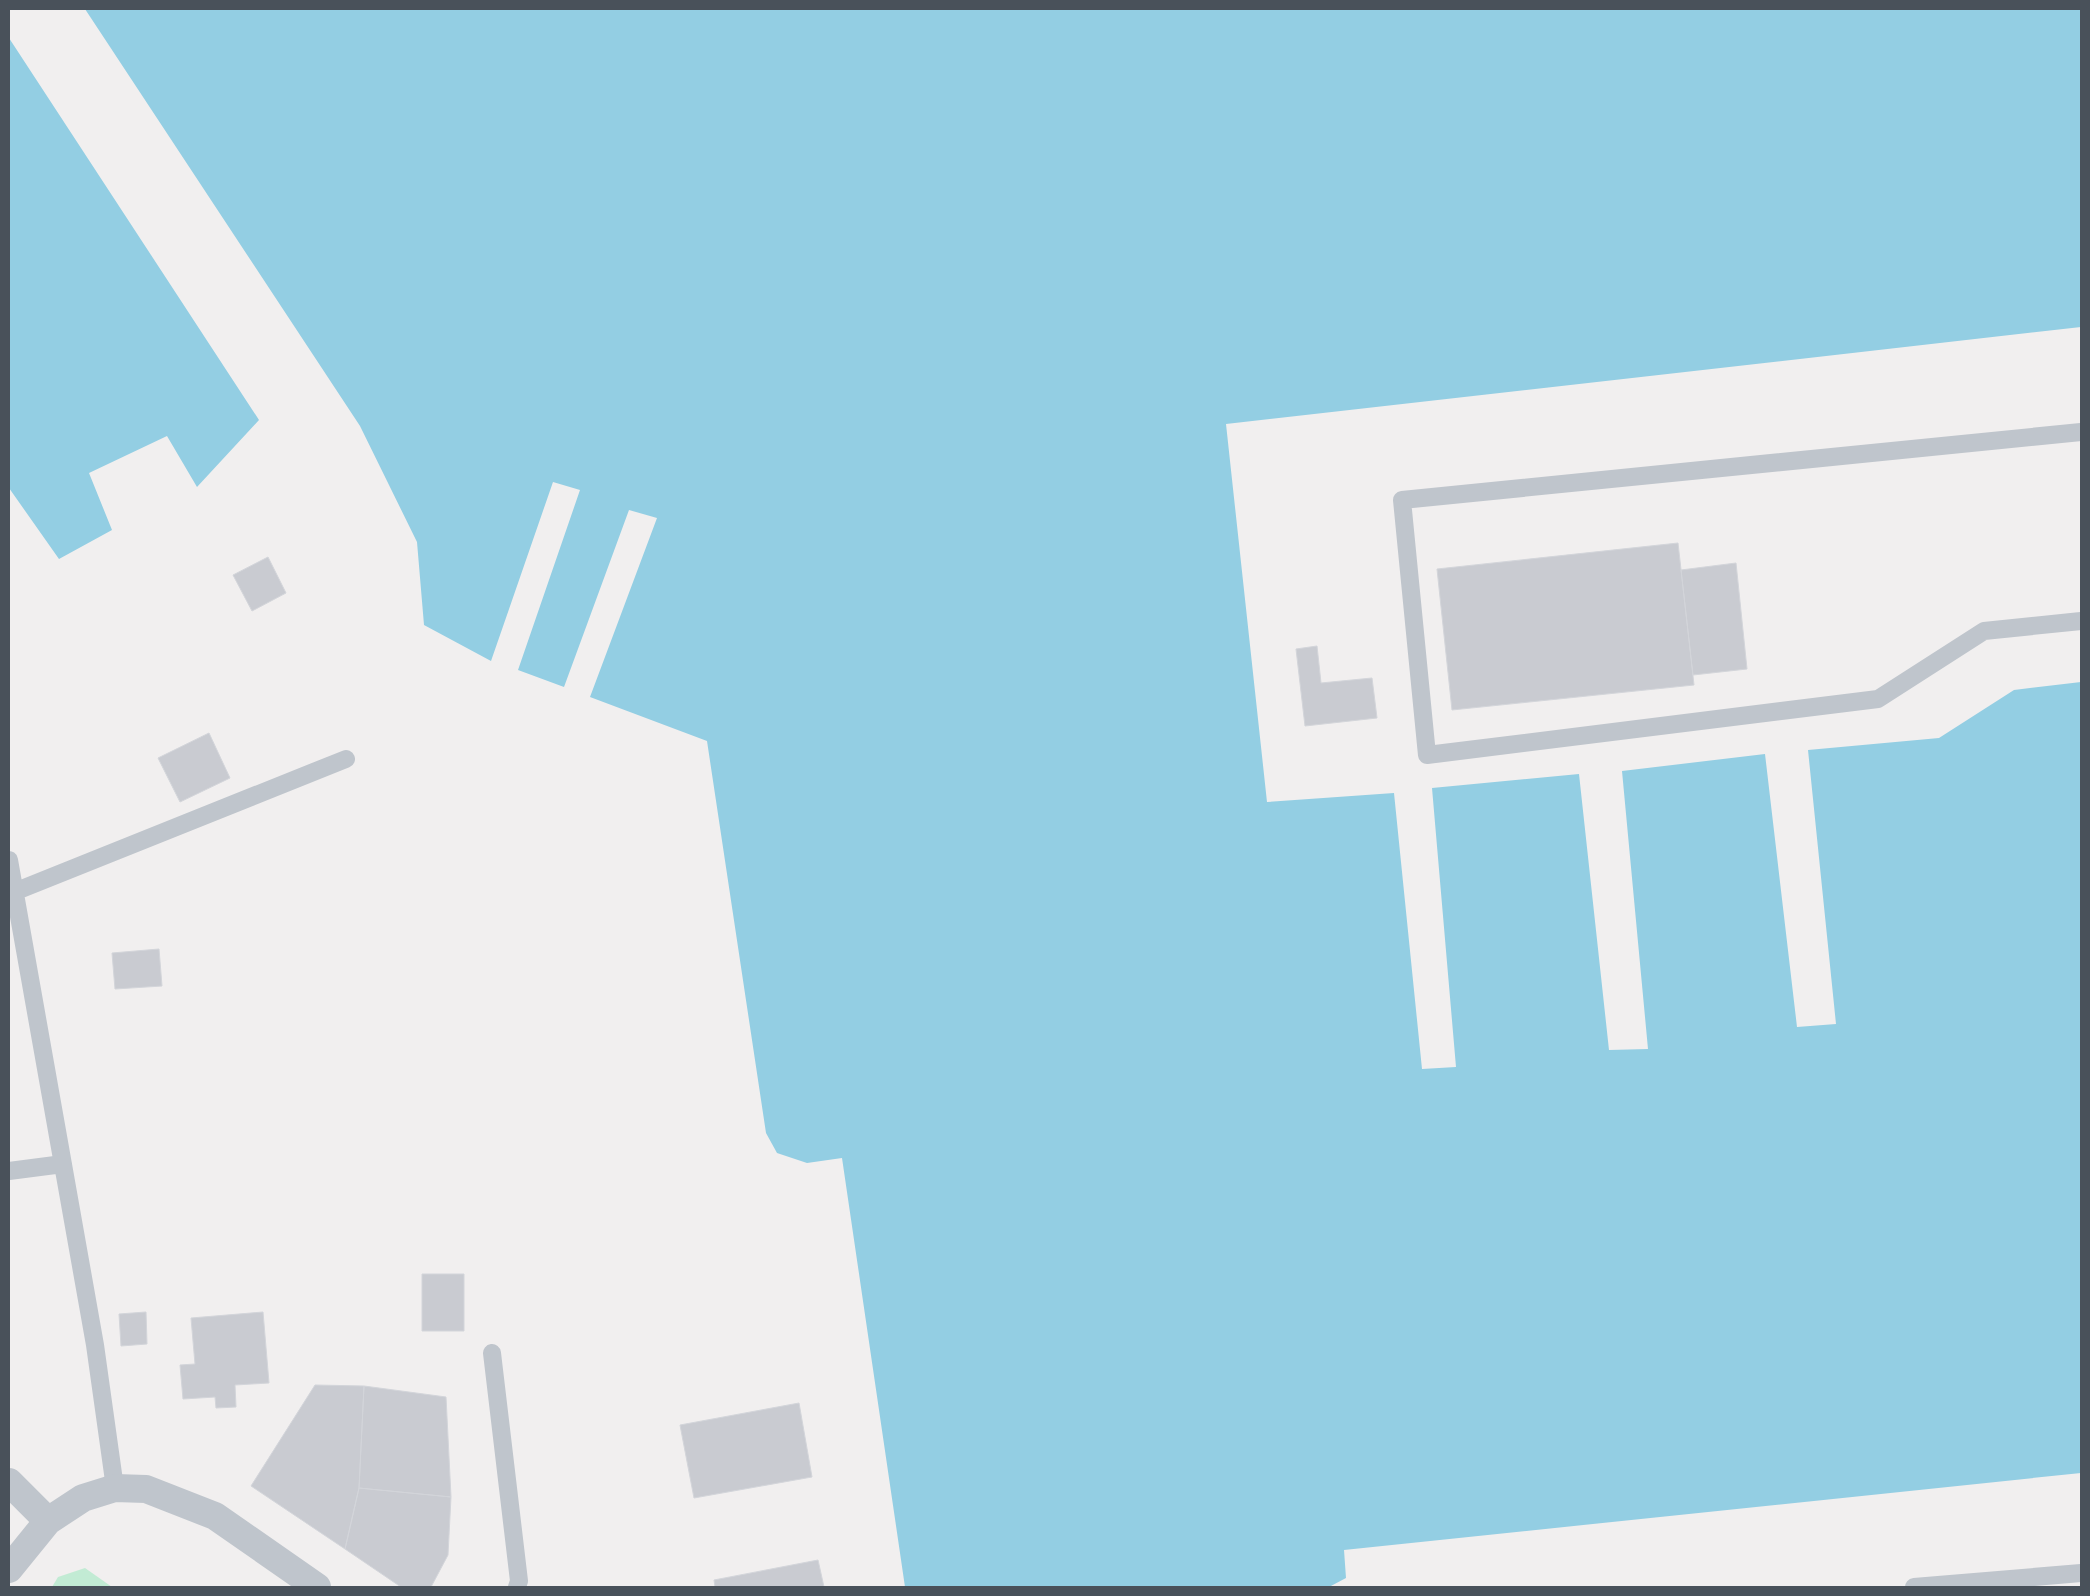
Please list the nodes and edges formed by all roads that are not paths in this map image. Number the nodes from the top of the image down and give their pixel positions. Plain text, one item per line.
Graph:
1 (2081, 432) edge
2 (2081, 621) edge
3 (346, 759) dead end
4 (9, 860) edge
5 (14, 892) junction
6 (62, 1164) junction
7 (9, 1171) edge
8 (492, 1353) dead end
9 (9, 1482) edge
10 (116, 1488) junction
11 (48, 1521) junction
12 (9, 1569) edge
13 (2081, 1573) edge
14 (317, 1587) edge
15 (517, 1587) edge
16 (1914, 1587) edge

1 - 2 lane
3 - 5 lane
4 - 5 lane
5 - 6 lane
6 - 7 lane
6 - 10 lane
8 - 15 lane
9 - 11 street
10 - 11 street
10 - 14 street
11 - 12 street
13 - 16 lane

